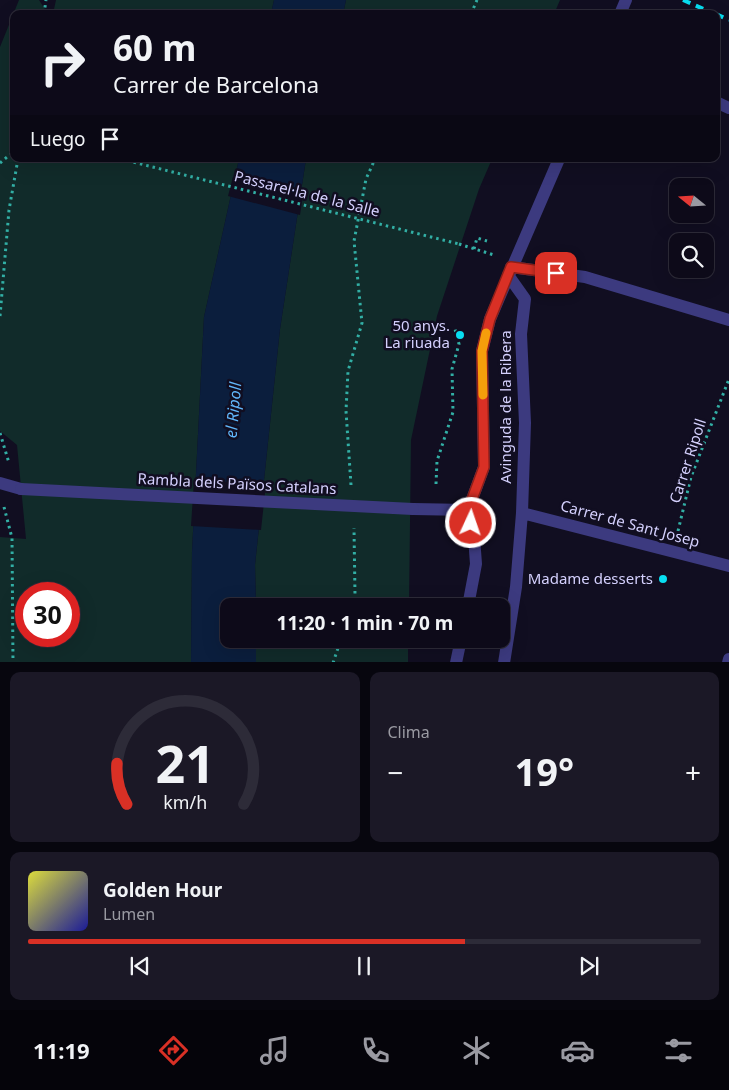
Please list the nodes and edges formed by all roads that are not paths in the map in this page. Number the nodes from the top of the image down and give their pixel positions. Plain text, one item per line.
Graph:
1 (557, 162) edge
2 (510, 271) junction
3 (729, 320) edge
4 (2, 483) edge
5 (468, 510) junction
6 (522, 513) junction
7 (729, 566) edge
8 (470, 598) edge
9 (459, 648) edge
10 (456, 662) edge
11 (504, 662) edge

1 - 2 street, Avinguda de la Ribera
2 - 3 street
2 - 5 street, Avinguda de la Ribera
2 - 6 street, Avinguda de la Ribera
4 - 5 street, Rambla dels Països Catalans, bridge
5 - 8 street
6 - 7 street, Carrer de Sant Josep
6 - 11 street, Avinguda de la Ribera
9 - 10 street

